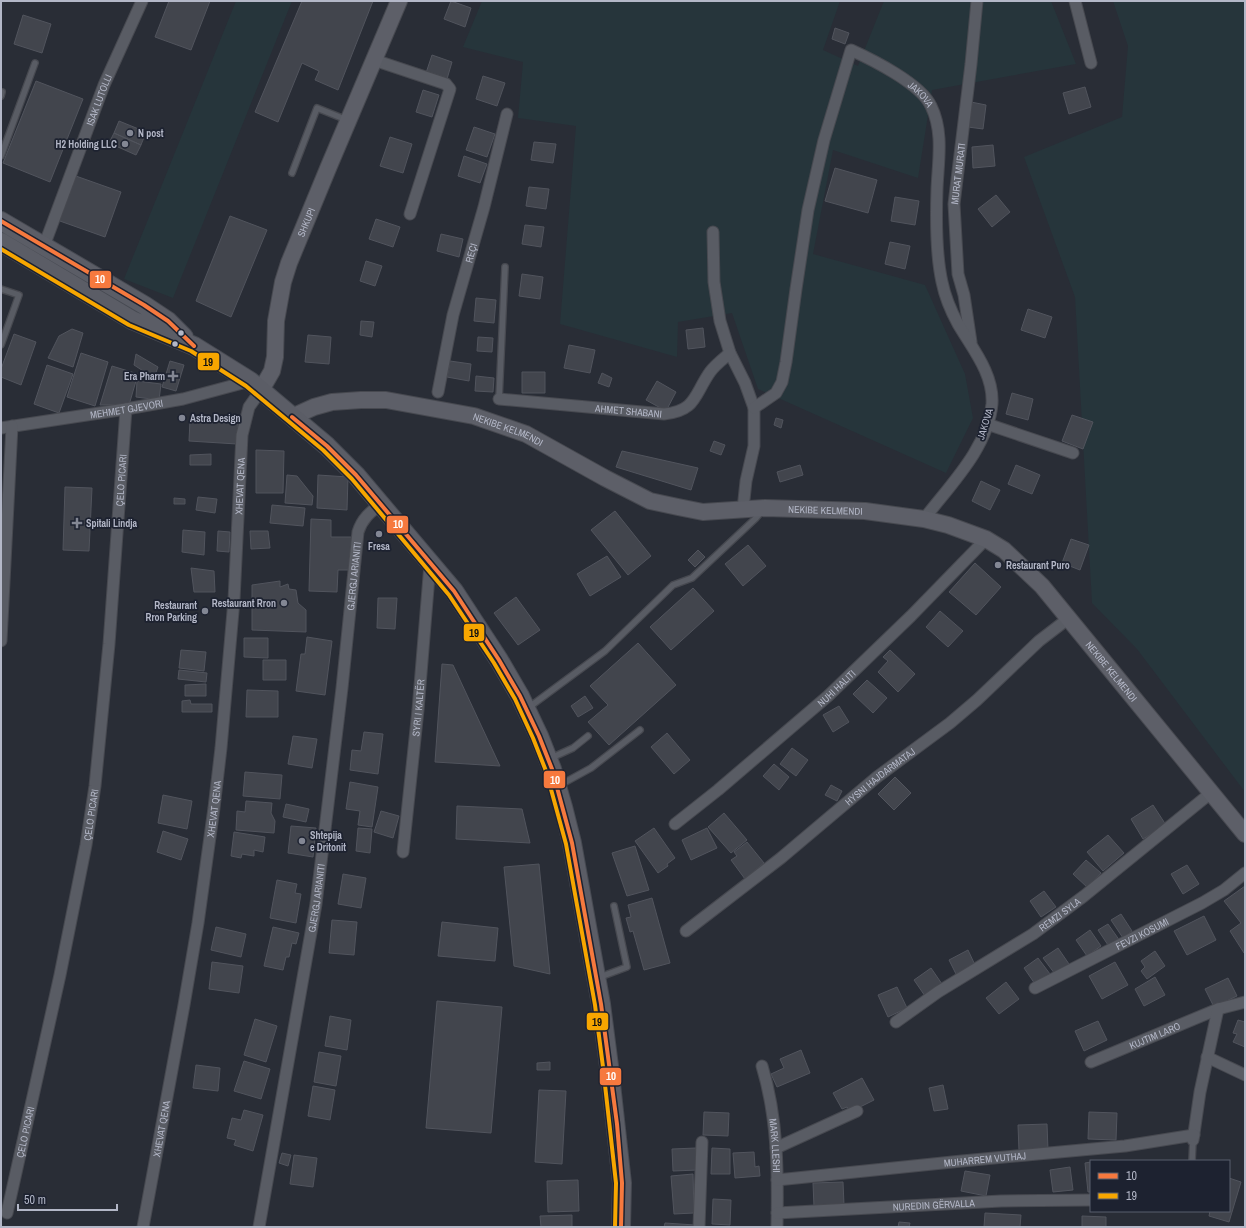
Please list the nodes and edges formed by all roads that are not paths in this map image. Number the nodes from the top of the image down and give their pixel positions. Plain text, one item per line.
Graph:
1 (142, 1) edge
2 (399, 1) edge
3 (977, 1) edge
4 (1075, 1) edge
5 (374, 60) junction
6 (35, 63) dead end
7 (1091, 63) dead end
8 (506, 114) dead end
9 (348, 120) junction
10 (1, 156) edge
11 (292, 173) dead end
12 (410, 214) dead end
13 (1, 222) edge
14 (713, 232) dead end
15 (1, 242) edge
16 (44, 246) junction
17 (506, 267) dead end
18 (1, 289) edge
19 (1, 345) edge
20 (194, 346) junction
21 (972, 346) junction
22 (730, 353) junction
23 (256, 386) junction
24 (438, 392) dead end
25 (499, 399) joint
26 (754, 408) junction
27 (126, 409) junction
28 (292, 417) junction
29 (987, 424) junction
30 (7, 427) edge
31 (1073, 453) dead end
32 (381, 504) junction
33 (765, 508) junction
34 (743, 509) junction
35 (924, 519) junction
36 (986, 539) junction
37 (430, 564) junction
38 (1069, 618) junction
39 (1, 640) edge
40 (526, 709) junction
41 (640, 730) dead end
42 (588, 736) dead end
43 (548, 760) junction
44 (557, 786) junction
45 (1212, 792) junction
46 (674, 824) dead end
47 (1245, 834) edge
48 (403, 852) dead end
49 (1245, 873) edge
50 (614, 906) dead end
51 (686, 931) dead end
52 (596, 978) junction
53 (1034, 988) dead end
54 (1245, 1002) edge
55 (1218, 1009) junction
56 (896, 1022) dead end
57 (1207, 1057) junction
58 (1091, 1062) dead end
59 (762, 1066) dead end
60 (1245, 1075) edge
61 (857, 1111) dead end
62 (1193, 1138) junction
63 (702, 1142) dead end
64 (776, 1148) junction
65 (1192, 1160) edge
66 (777, 1180) junction
67 (1090, 1200) edge
68 (7, 1213) dead end
69 (777, 1213) junction
70 (143, 1227) edge
71 (259, 1227) edge
72 (621, 1227) edge
73 (699, 1227) edge
74 (777, 1227) edge

1 - 16 street, ISAK LUTOLLI
2 - 5 street, SHKUPI
3 - 21 street, MURAT MURATI
4 - 7 street
5 - 9 street, SHKUPI
5 - 12 street
6 - 10 lane
8 - 24 street, REÇI
9 - 11 lane
9 - 23 street, SHKUPI
13 - 16 main road
14 - 22 street
15 - 20 main road
16 - 20 main road
17 - 25 lane
18 - 19 lane
20 - 23 main road
21 - 26 street, JAKOVA
21 - 29 street, JAKOVA
22 - 25 street, AHMET SHABANI
22 - 26 street
23 - 27 street, MEHMET GJEVORI
23 - 28 main road
23 - 70 street, XHEVAT QENA
26 - 34 street
27 - 30 street, MEHMET GJEVORI
27 - 68 street, ÇELO PICARI
28 - 32 main road
28 - 34 street, NEKIBE KELMENDI
29 - 31 street
29 - 35 street, JAKOVA
30 - 39 street
32 - 37 main road
32 - 71 street, GJERGJ ARIANITI
33 - 34 street, NEKIBE KELMENDI
33 - 35 street, NEKIBE KELMENDI
33 - 40 lane
35 - 36 street, NEKIBE KELMENDI
36 - 38 street, NEKIBE KELMENDI
36 - 46 street, NUHI HALITI
37 - 40 main road
37 - 48 street, SYRI I KALTËR
38 - 45 street, NEKIBE KELMENDI
38 - 51 street, HYSNI HAJDARMATAJ
40 - 43 main road
41 - 44 lane
42 - 43 lane
43 - 44 main road
44 - 52 main road
45 - 47 street, NEKIBE KELMENDI
45 - 56 street, REMZI SYLA
49 - 53 street, FEVZI KOSUMI
50 - 52 lane
52 - 72 main road
54 - 55 street, KUJTIM LARO
55 - 57 street
55 - 58 street, KUJTIM LARO
57 - 60 street
57 - 62 street
59 - 64 street, MARK LLESHI
61 - 64 street
62 - 65 lane
62 - 66 street, MUHARREM VUTHAJ
63 - 73 street
64 - 66 street, MARK LLESHI
66 - 69 street, MARK LLESHI
67 - 69 street, NUREDIN GËRVALLA
69 - 74 street, MARK LLESHI

